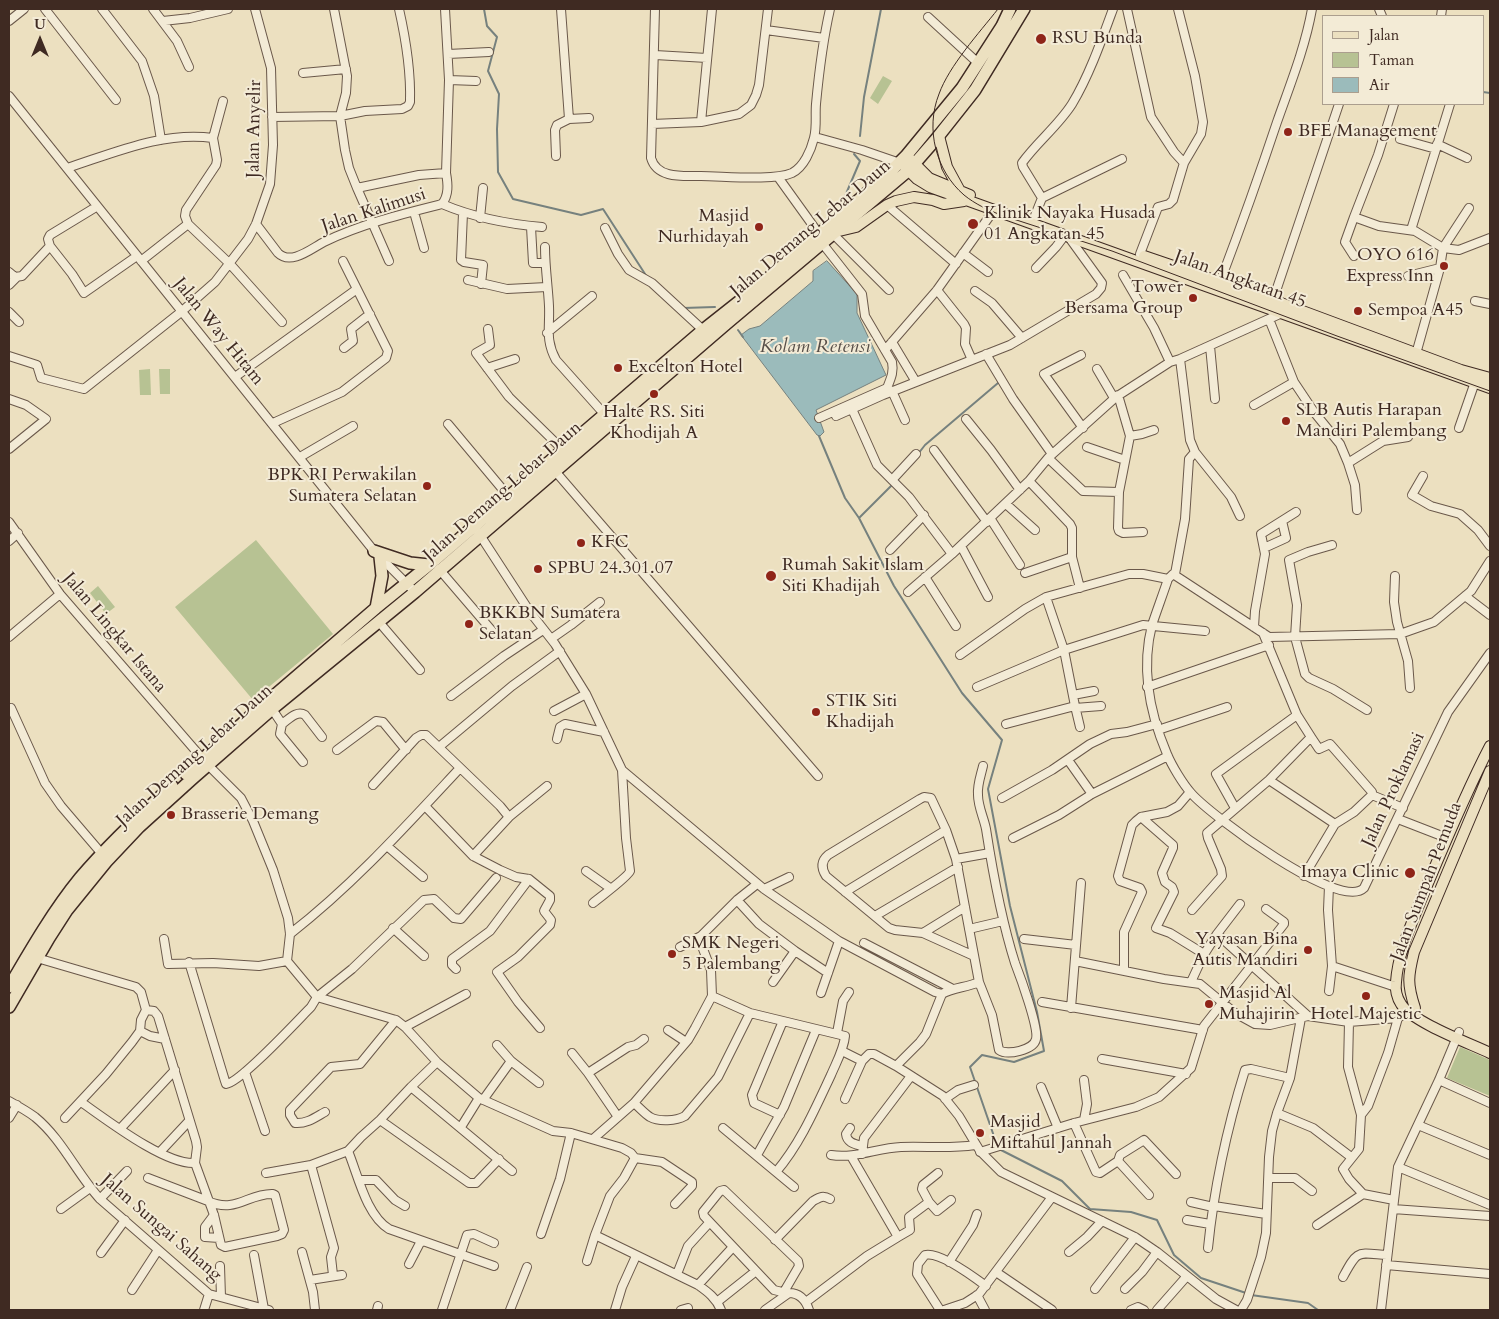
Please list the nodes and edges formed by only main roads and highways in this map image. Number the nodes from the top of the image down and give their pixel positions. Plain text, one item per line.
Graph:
1 (1010, 9) edge
2 (1024, 9) edge
3 (939, 136) junction
4 (908, 163) junction
5 (960, 191) junction
6 (967, 201) junction
7 (834, 232) junction
8 (820, 238) junction
9 (1490, 378) edge
10 (1490, 388) edge
11 (608, 419) junction
12 (477, 530) junction
13 (434, 567) junction
14 (411, 587) junction
15 (376, 608) junction
16 (1490, 746) edge
17 (205, 762) junction
18 (1490, 771) edge
19 (9, 987) edge
20 (9, 1007) edge
21 (1411, 1010) junction
22 (1458, 1035) junction
23 (1490, 1046) edge
24 (1490, 1053) edge

1 - 4 highway, Jalan Demang Lebar Daun
2 - 3 highway, Jalan Demang Lebar Daun
3 - 4 highway, Jalan Demang Lebar Daun
3 - 5 main road
4 - 5 main road, Jalan Angkatan 45
4 - 6 main road, Jalan Angkatan 45
4 - 7 highway, Jalan Demang Lebar Daun
4 - 8 highway, Jalan Demang Lebar Daun
5 - 9 main road, Jalan Angkatan 45
6 - 7 main road
6 - 10 main road, Jalan Angkatan 45
7 - 8 highway, Jalan Demang Lebar Daun
8 - 11 highway, Jalan Demang Lebar Daun
8 - 11 highway, Jalan Demang Lebar Daun
11 - 12 highway, Jalan Demang Lebar Daun
11 - 12 highway, Jalan Demang Lebar Daun
12 - 13 highway, Jalan Demang Lebar Daun
13 - 14 highway, Jalan Demang Lebar Daun
13 - 15 highway
14 - 15 highway, Jalan Demang Lebar Daun
14 - 17 highway, Jalan Demang Lebar Daun
15 - 17 highway, Jalan Demang Lebar Daun
16 - 21 main road, Jalan Sumpah Pemuda
17 - 19 highway, Jalan Demang Lebar Daun
17 - 20 highway, Jalan Demang Lebar Daun
18 - 21 main road, Jalan Sumpah Pemuda
21 - 22 main road
22 - 23 main road
22 - 24 main road

